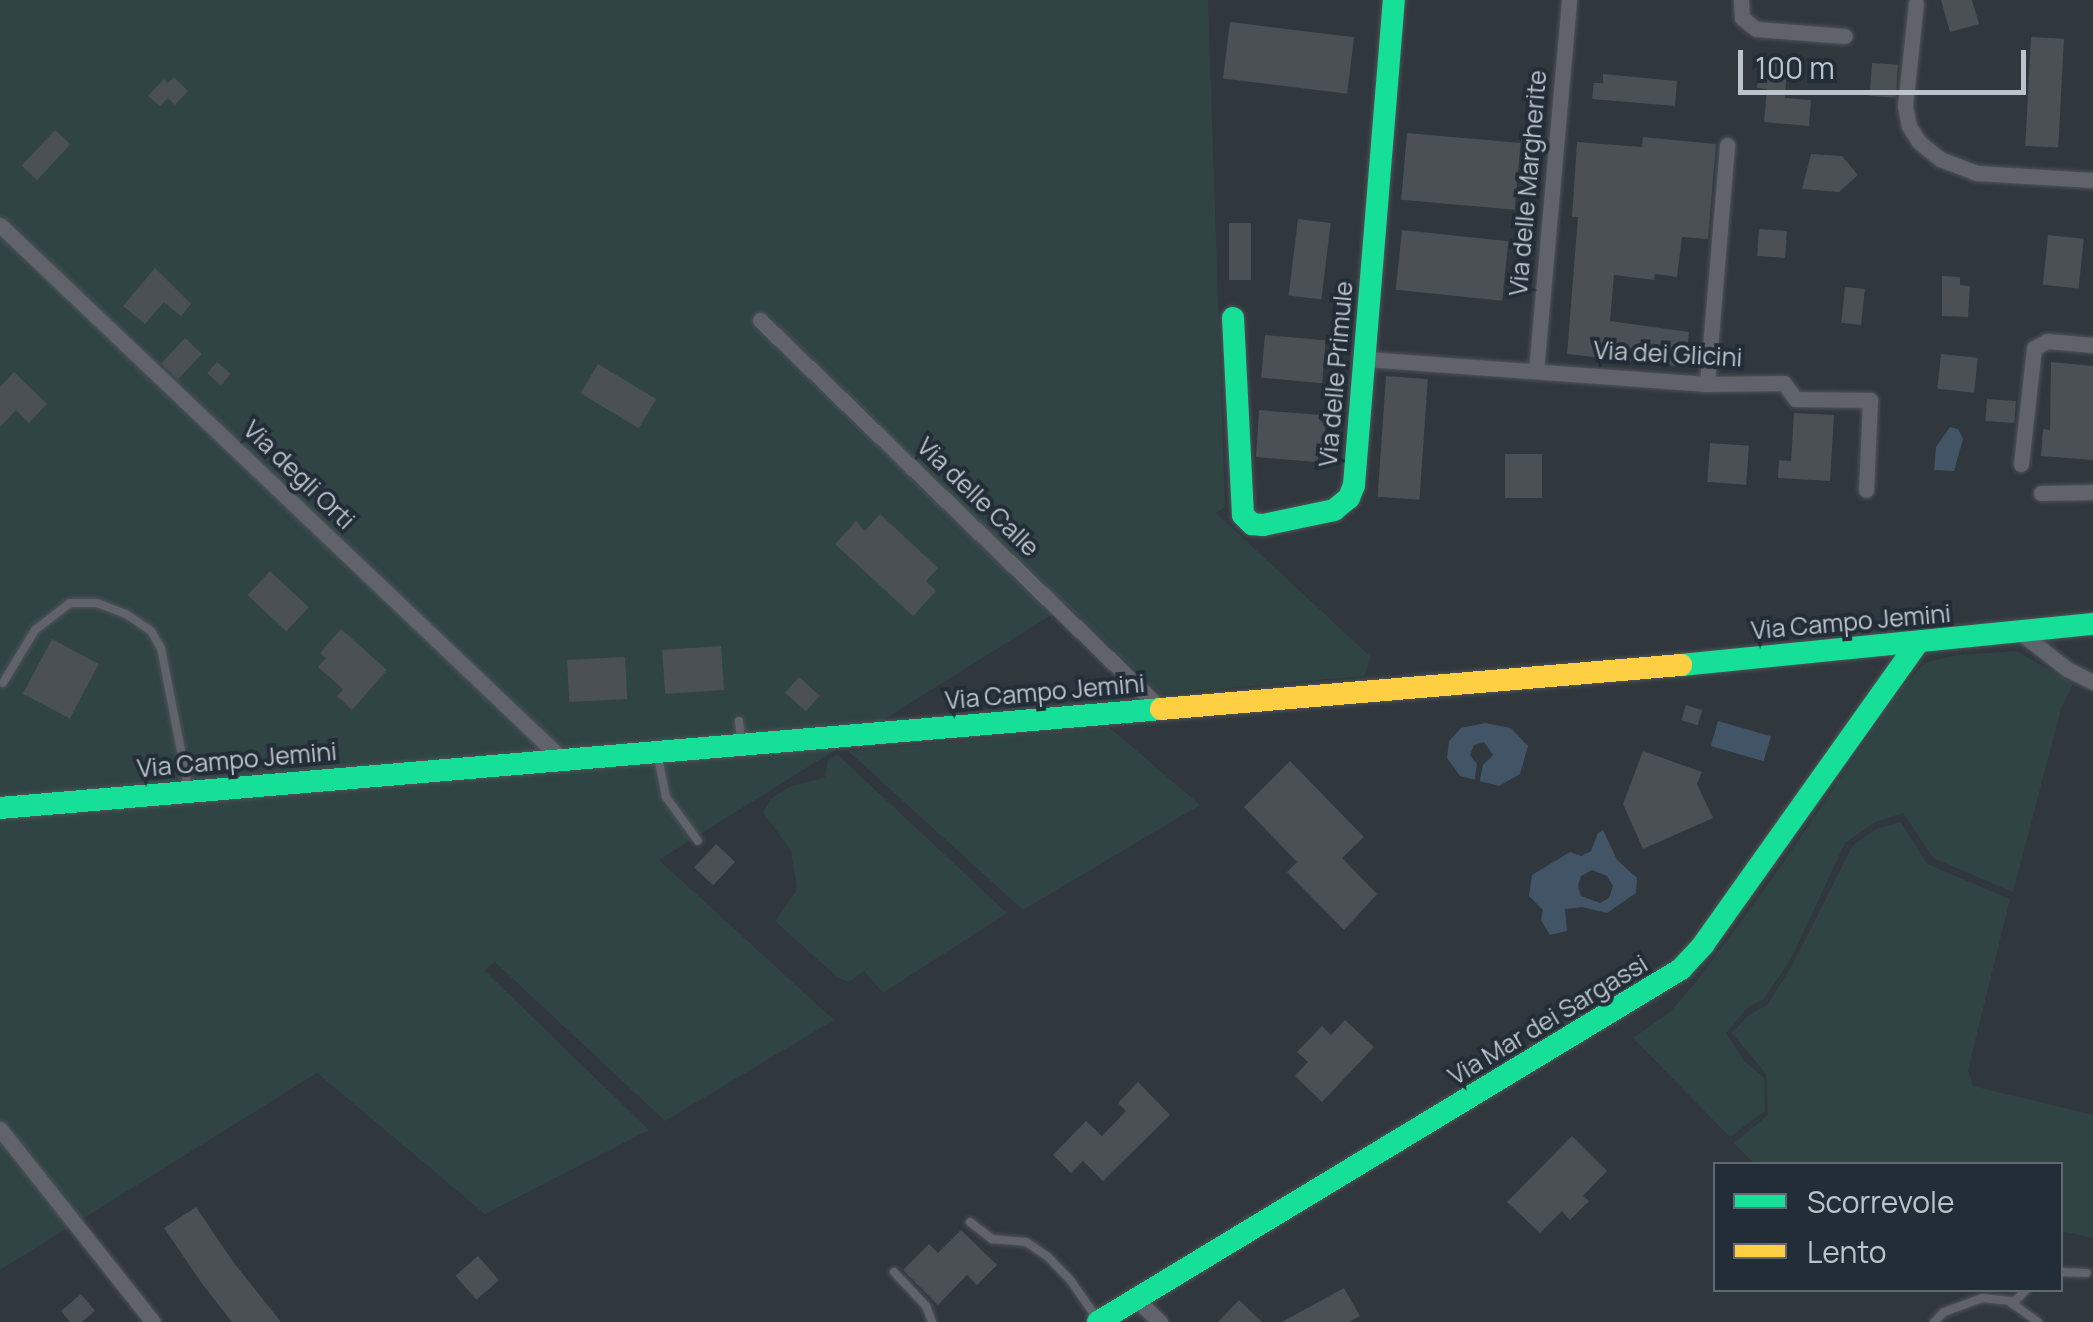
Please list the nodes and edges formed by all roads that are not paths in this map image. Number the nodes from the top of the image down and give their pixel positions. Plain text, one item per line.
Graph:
1 (1394, 0) edge
2 (1569, 0) edge
3 (1741, 0) edge
4 (1916, 3) dead end
5 (1845, 36) dead end
6 (1726, 144) dead end
7 (2093, 180) edge
8 (0, 225) edge
9 (1233, 318) dead end
10 (760, 320) dead end
11 (2093, 345) edge
12 (1366, 359) junction
13 (1536, 371) junction
14 (1707, 384) junction
15 (2022, 464) dead end
16 (1866, 490) dead end
17 (2093, 492) edge
18 (2041, 494) dead end
19 (2093, 624) edge
20 (2022, 634) junction
21 (1916, 645) junction
22 (2093, 682) edge
23 (3, 683) dead end
24 (1162, 710) junction
25 (739, 720) dead end
26 (742, 745) junction
27 (657, 752) junction
28 (563, 760) junction
29 (188, 792) junction
30 (0, 808) edge
31 (698, 841) dead end
32 (0, 1129) edge
33 (970, 1222) dead end
34 (894, 1272) dead end
35 (2063, 1272) edge
36 (2086, 1273) dead end
37 (2024, 1292) edge
38 (1137, 1300) junction
39 (2012, 1304) junction
40 (152, 1322) edge
41 (932, 1322) edge
42 (1098, 1322) edge
43 (1160, 1322) edge
44 (1934, 1322) edge
45 (2038, 1322) edge

1 - 12 street, Via delle Primule
2 - 13 street, Via delle Margherite
3 - 5 street
4 - 7 street
6 - 14 street
8 - 28 street, Via degli Orti
9 - 12 street, Via delle Primule
10 - 24 street, Via delle Calle
11 - 15 street
12 - 13 street, Via dei Glicini
13 - 14 street, Via dei Glicini
14 - 16 street, Via dei Glicini
17 - 18 street
19 - 20 street, Via Campo Jemini
20 - 21 street, Via Campo Jemini
20 - 22 street
21 - 24 street, Via Campo Jemini
21 - 38 street, Via Mar dei Sargassi
23 - 29 lane
24 - 26 street, Via Campo Jemini
25 - 26 lane
26 - 27 street, Via Campo Jemini
27 - 28 street, Via Campo Jemini
27 - 31 lane
28 - 29 street, Via Campo Jemini
29 - 30 street, Via Campo Jemini
32 - 40 street
33 - 42 lane
34 - 41 lane
35 - 36 lane
37 - 39 lane
38 - 42 street, Via Mar dei Sargassi
38 - 43 street
39 - 44 lane
39 - 45 lane

